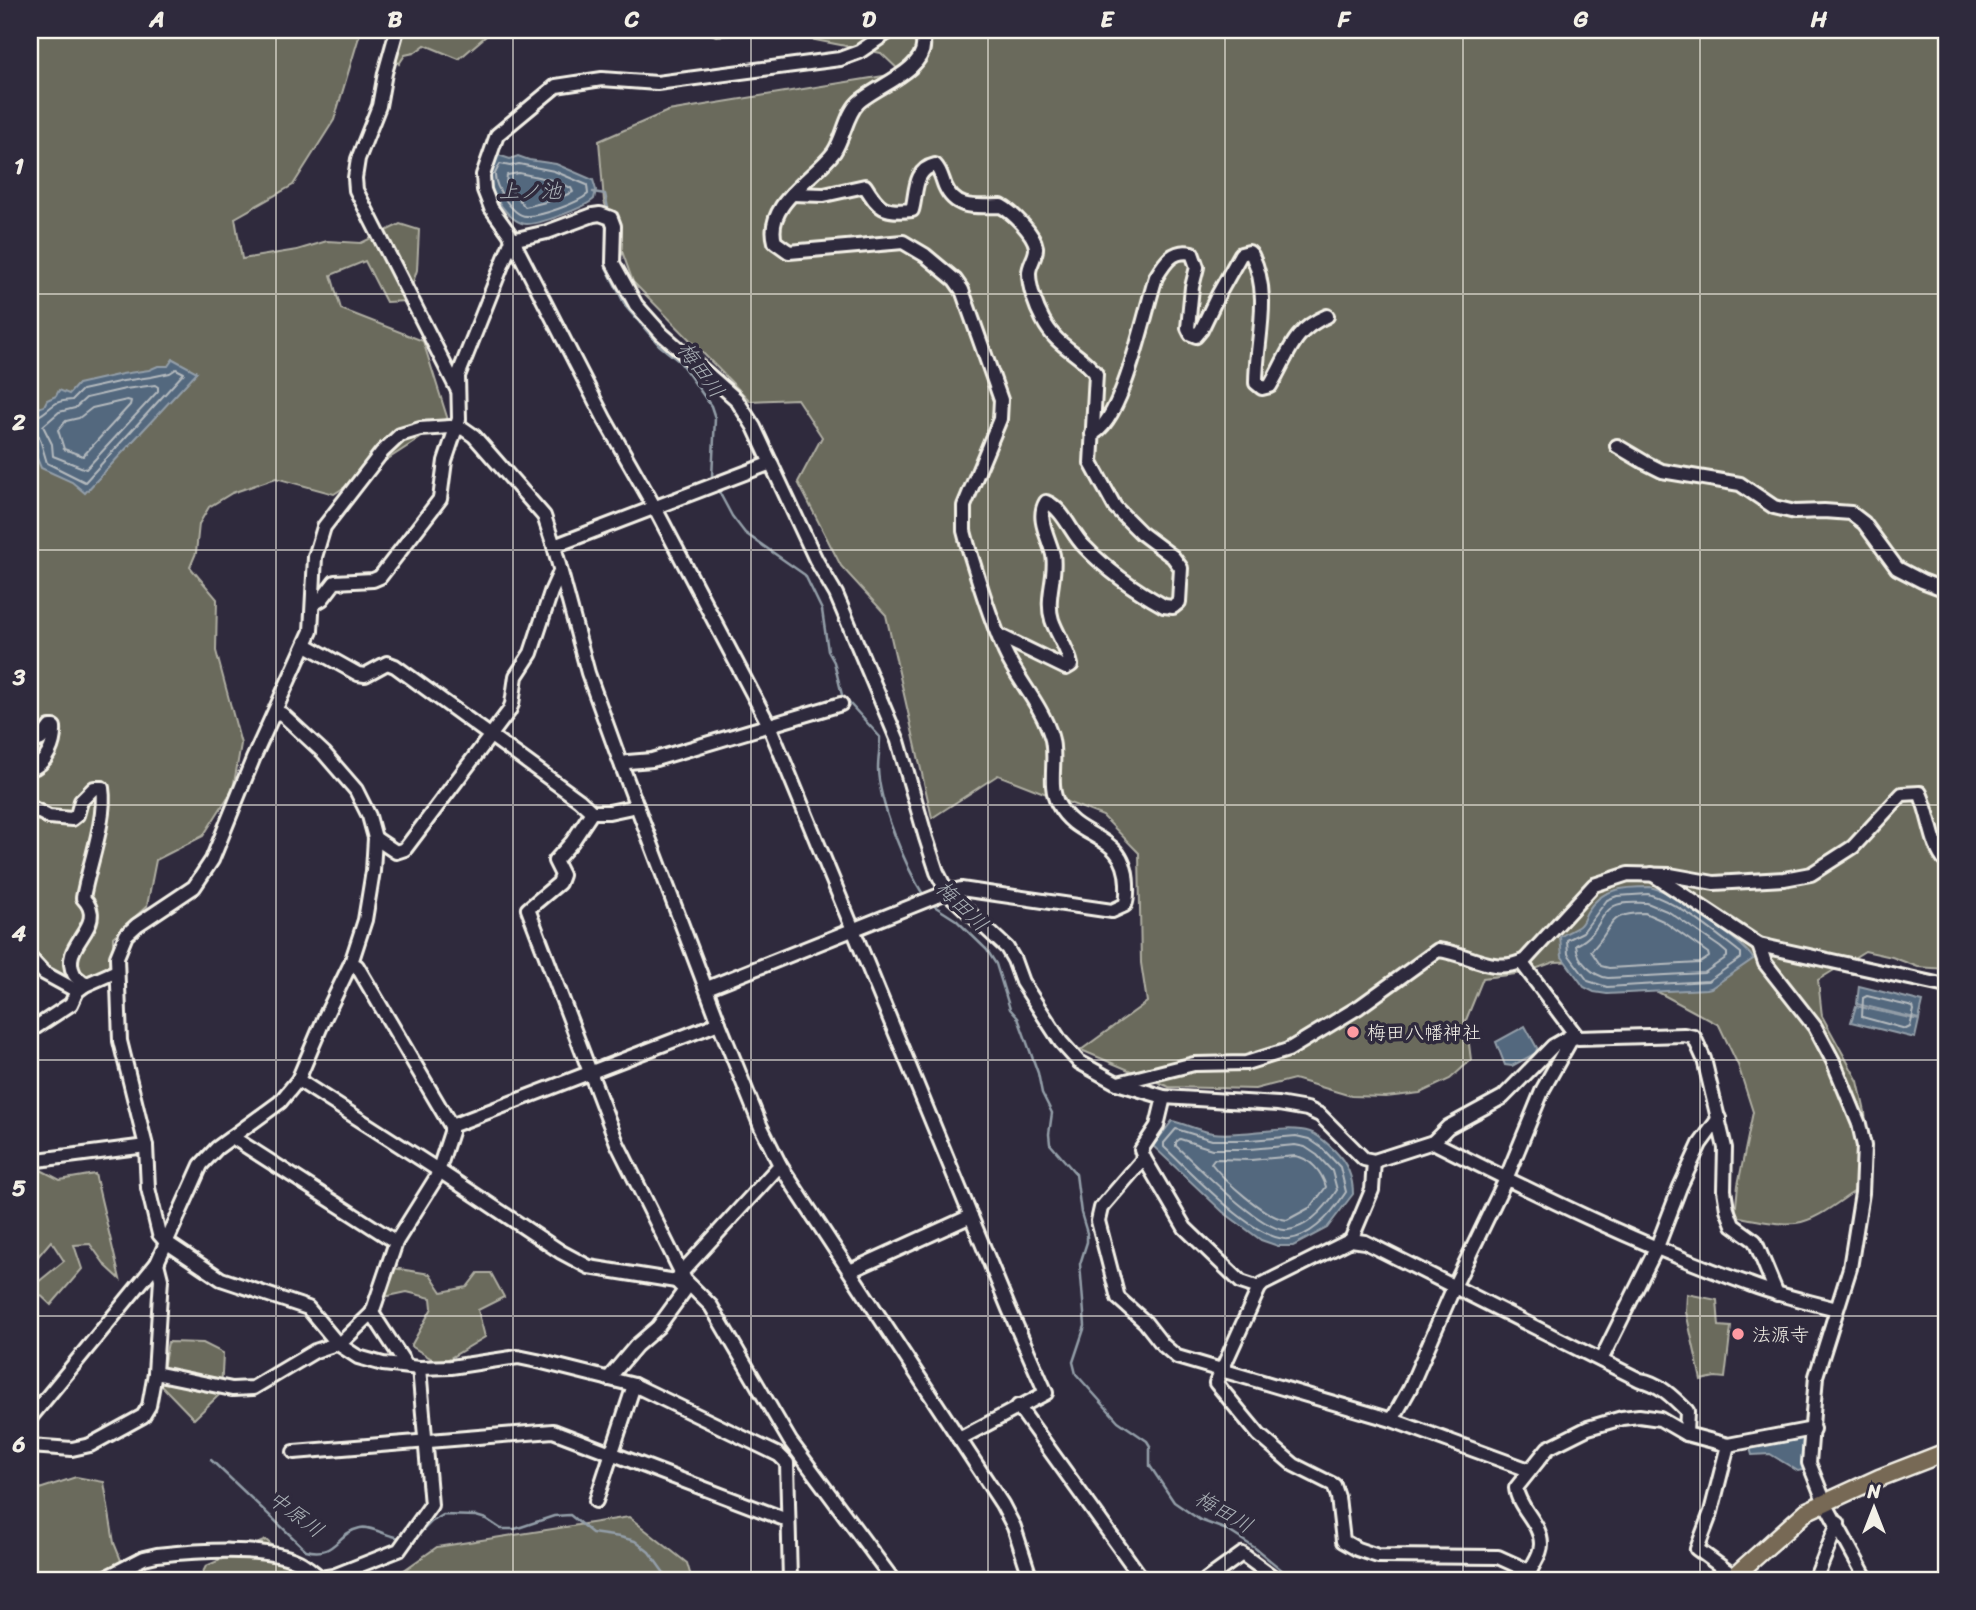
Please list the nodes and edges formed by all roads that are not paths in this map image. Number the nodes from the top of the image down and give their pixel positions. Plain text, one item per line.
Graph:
1 (397, 30) edge
2 (891, 30) edge
3 (914, 30) edge
4 (874, 35) edge
5 (792, 194) junction
6 (512, 240) junction
7 (1327, 316) dead end
8 (457, 389) junction
9 (456, 427) junction
10 (1092, 434) junction
11 (1617, 446) dead end
12 (771, 463) junction
13 (654, 508) junction
14 (554, 546) junction
15 (560, 572) junction
16 (1946, 590) edge
17 (315, 603) junction
18 (998, 635) junction
19 (306, 645) junction
20 (841, 704) dead end
21 (276, 713) junction
22 (769, 725) junction
23 (489, 735) junction
24 (30, 743) edge
25 (622, 766) junction
26 (30, 769) edge
27 (637, 806) junction
28 (30, 807) edge
29 (592, 812) junction
30 (375, 838) junction
31 (1946, 863) edge
32 (1652, 874) junction
33 (947, 891) junction
34 (853, 930) junction
35 (1759, 945) junction
36 (30, 958) edge
37 (1521, 962) junction
38 (351, 963) junction
39 (117, 971) junction
40 (1946, 986) edge
41 (81, 988) junction
42 (707, 988) junction
43 (719, 1023) junction
44 (30, 1031) edge
45 (1574, 1034) junction
46 (590, 1073) junction
47 (298, 1080) junction
48 (1117, 1083) junction
49 (1164, 1097) junction
50 (1719, 1118) junction
51 (450, 1126) junction
52 (232, 1137) junction
53 (1433, 1142) junction
54 (146, 1146) junction
55 (1144, 1158) junction
56 (30, 1161) edge
57 (1374, 1161) junction
58 (780, 1165) junction
59 (438, 1170) junction
60 (1506, 1180) junction
61 (971, 1216) junction
62 (1351, 1240) junction
63 (166, 1242) junction
64 (396, 1242) junction
65 (1657, 1247) junction
66 (158, 1263) junction
67 (850, 1271) junction
68 (678, 1277) junction
69 (1259, 1288) junction
70 (1453, 1289) junction
71 (1777, 1294) junction
72 (1836, 1309) junction
73 (372, 1312) junction
74 (338, 1344) junction
75 (1601, 1360) junction
76 (413, 1367) junction
77 (1221, 1369) junction
78 (155, 1373) junction
79 (608, 1379) junction
80 (635, 1385) junction
81 (1018, 1406) junction
82 (30, 1418) edge
83 (1392, 1420) junction
84 (1813, 1429) junction
85 (1686, 1434) junction
86 (959, 1439) junction
87 (424, 1441) junction
88 (790, 1441) junction
89 (1728, 1445) junction
90 (30, 1446) edge
91 (294, 1452) dead end
92 (1946, 1452) edge
93 (612, 1453) junction
94 (779, 1455) junction
95 (1529, 1470) junction
96 (596, 1501) dead end
97 (1825, 1503) junction
98 (787, 1520) junction
99 (1838, 1523) junction
100 (1529, 1576) edge
101 (1732, 1578) edge
102 (101, 1580) edge
103 (790, 1580) edge
104 (893, 1580) edge
105 (1031, 1580) edge
106 (1143, 1580) edge
107 (1206, 1580) edge
108 (1277, 1580) edge
109 (1815, 1580) edge
110 (1867, 1580) edge

1 - 8 street
2 - 4 street
3 - 5 street
4 - 6 street
5 - 10 street
5 - 18 street
6 - 8 street
6 - 12 street
6 - 13 street
7 - 10 street
8 - 9 street
9 - 14 street
9 - 17 street
9 - 17 street
10 - 18 street
11 - 16 street
12 - 13 street
12 - 33 street
13 - 14 street
13 - 22 street
14 - 15 street
15 - 23 street
15 - 25 street
17 - 19 street
18 - 33 street
19 - 21 street
19 - 23 street
20 - 22 street
21 - 30 street
21 - 39 street
22 - 25 street
22 - 34 street
23 - 29 street
23 - 30 street
24 - 26 street
25 - 27 street
27 - 29 street
27 - 42 street
28 - 41 street
29 - 46 street
30 - 38 street
31 - 32 street
32 - 35 street
32 - 37 street
33 - 34 street
33 - 48 street
34 - 42 street
34 - 61 street
35 - 40 street
35 - 72 street
36 - 41 street
37 - 45 street
37 - 48 street
38 - 47 street
38 - 51 street
39 - 41 street
39 - 54 street
41 - 44 street
42 - 43 street
43 - 46 street
43 - 58 street
45 - 50 street
45 - 53 street
45 - 60 street
46 - 51 street
46 - 68 street
47 - 52 street
47 - 59 street
48 - 49 street
49 - 55 street
49 - 57 street
50 - 65 street
50 - 71 street
51 - 59 street
52 - 63 street
52 - 64 street
53 - 57 street
53 - 60 street
54 - 56 street
54 - 63 street
55 - 69 street
55 - 77 street
57 - 62 street
58 - 67 street
58 - 68 street
59 - 64 street
59 - 68 street
60 - 65 street
60 - 70 street
61 - 67 street
61 - 81 street
62 - 69 street
62 - 70 street
63 - 66 street
63 - 74 street
64 - 73 street
65 - 71 street
65 - 75 street
66 - 78 street
66 - 82 street
67 - 86 street
68 - 79 street
68 - 88 street
69 - 77 street
70 - 75 street
70 - 83 street
71 - 72 street
72 - 84 street
73 - 74 street
73 - 76 street
74 - 76 street
74 - 78 street
75 - 85 street
76 - 79 street
76 - 87 street
77 - 83 street
77 - 100 street
78 - 90 street
79 - 80 street
80 - 93 street
80 - 94 street
81 - 86 street
81 - 106 street
83 - 95 street
84 - 89 street
84 - 97 street
85 - 89 street
85 - 95 street
86 - 105 street
87 - 91 street
87 - 93 street
87 - 102 street
88 - 94 street
88 - 104 street
89 - 101 street
92 - 97 main road
93 - 96 street
93 - 98 street
94 - 98 street
95 - 100 street
97 - 99 street
97 - 101 main road
98 - 103 street
99 - 109 street
99 - 110 street
107 - 108 street

